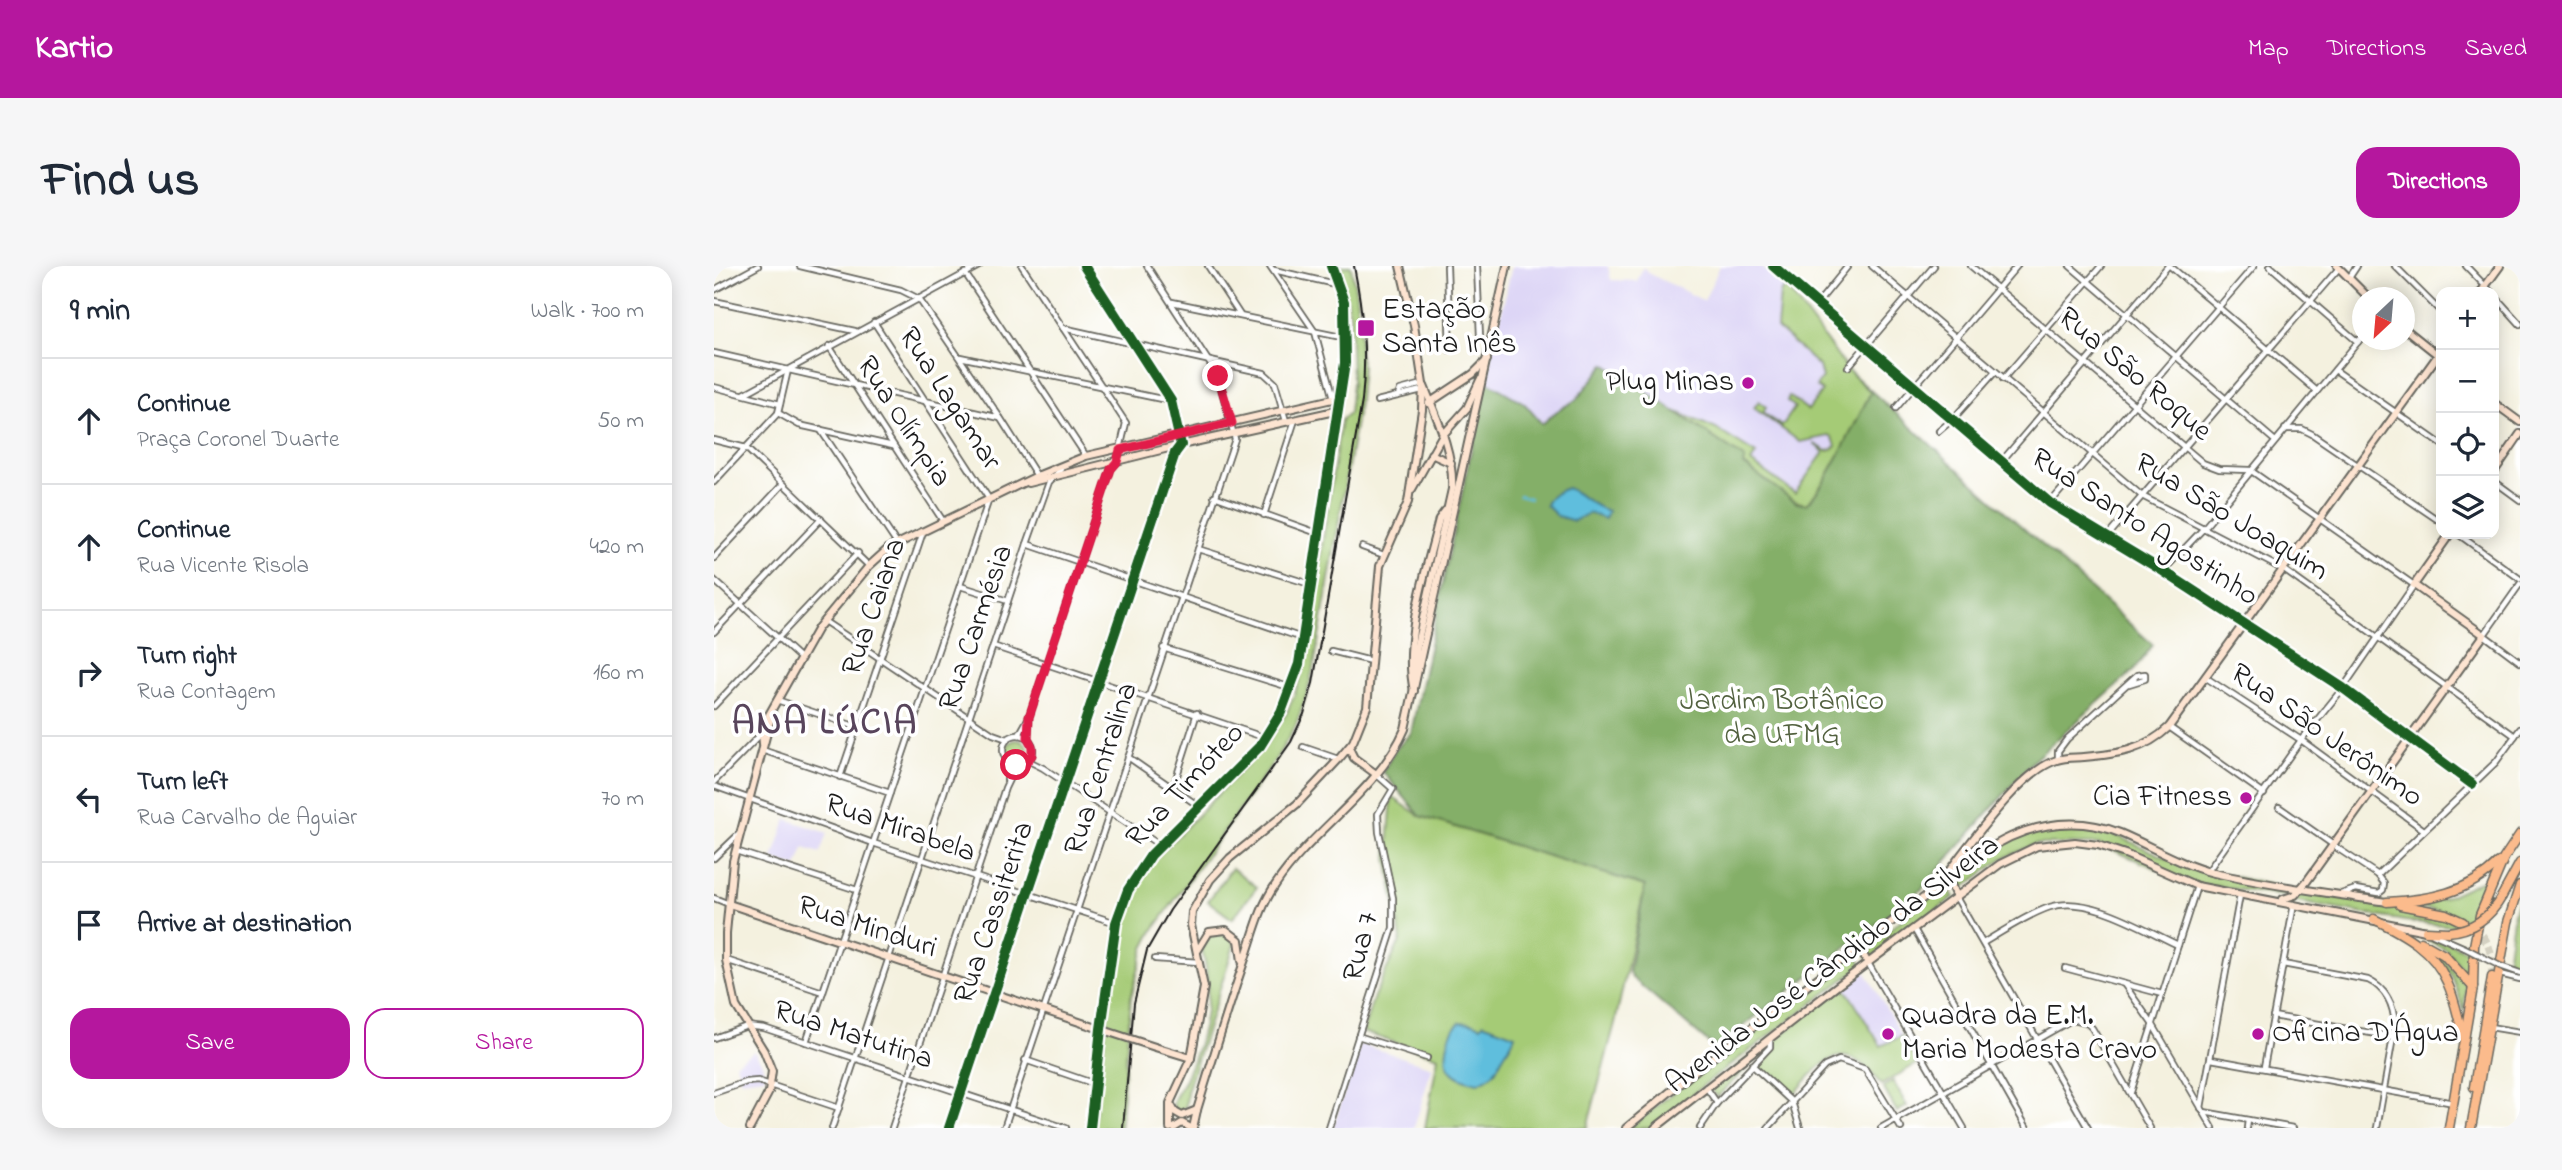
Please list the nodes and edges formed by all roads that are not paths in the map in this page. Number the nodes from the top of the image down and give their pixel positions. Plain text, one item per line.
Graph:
1 (758, 266) edge
2 (800, 266) edge
3 (979, 266) edge
4 (1023, 266) edge
5 (1084, 266) edge
6 (1147, 266) edge
7 (1208, 266) edge
8 (1331, 266) edge
9 (1399, 266) edge
10 (1447, 266) edge
11 (1477, 266) edge
12 (1507, 266) edge
13 (1773, 266) edge
14 (1848, 266) edge
15 (1872, 266) edge
16 (1934, 266) edge
17 (1971, 266) edge
18 (2017, 266) edge
19 (2070, 266) edge
20 (2101, 266) edge
21 (2169, 266) edge
22 (2254, 266) edge
23 (2270, 266) edge
24 (2357, 266) edge
25 (2395, 266) edge
26 (2466, 266) edge
27 (2500, 266) edge
28 (2338, 267) edge
29 (1272, 268) edge
30 (965, 273) junction
31 (2348, 279) junction
32 (2088, 281) junction
33 (1339, 285) junction
34 (2357, 287) edge
35 (2482, 287) edge
36 (2484, 287) edge
37 (1998, 289) junction
38 (714, 290) edge
39 (1907, 296) junction
40 (919, 299) junction
41 (2309, 300) junction
42 (714, 301) edge
43 (1171, 302) junction
44 (2499, 302) edge
45 (1816, 304) junction
46 (2219, 307) junction
47 (2436, 307) edge
48 (2128, 315) junction
49 (1240, 316) junction
50 (874, 322) junction
51 (2520, 324) edge
52 (1062, 327) junction
53 (2046, 330) junction
54 (856, 332) junction
55 (1315, 332) junction
56 (2352, 333) edge
57 (2415, 336) edge
58 (1480, 337) dead end
59 (1346, 338) junction
60 (1957, 338) junction
61 (1136, 345) junction
62 (1866, 345) junction
63 (829, 346) junction
64 (2267, 348) junction
65 (2352, 349) edge
66 (1450, 350) dead end
67 (2436, 352) edge
68 (714, 353) edge
69 (959, 357) junction
70 (2178, 358) junction
71 (1488, 359) junction
72 (1208, 360) junction
73 (2436, 360) edge
74 (2085, 364) junction
75 (1848, 367) dead end
76 (788, 369) junction
77 (2335, 370) junction
78 (1031, 372) junction
79 (1995, 372) junction
80 (2003, 379) junction
81 (854, 386) junction
82 (1915, 386) junction
83 (714, 387) edge
84 (1102, 387) junction
85 (1423, 387) junction
86 (2317, 391) junction
87 (744, 394) junction
88 (1440, 395) junction
89 (1341, 397) junction
90 (1333, 399) junction
91 (2226, 399) junction
92 (925, 400) junction
93 (1171, 401) junction
94 (1377, 401) dead end
95 (1430, 402) junction
96 (780, 404) junction
97 (2136, 406) junction
98 (2499, 407) edge
99 (1896, 408) dead end
100 (1339, 410) junction
101 (1422, 410) junction
102 (1283, 412) junction
103 (2397, 412) junction
104 (778, 413) junction
105 (2044, 413) junction
106 (1001, 419) junction
107 (1296, 419) junction
108 (1953, 419) junction
109 (1286, 421) junction
110 (2520, 422) edge
111 (1232, 423) junction
112 (820, 429) junction
113 (2284, 429) junction
114 (1939, 431) dead end
115 (1235, 433) junction
116 (2520, 434) edge
117 (1179, 436) junction
118 (1443, 436) junction
119 (714, 440) edge
120 (2274, 440) junction
121 (2436, 440) edge
122 (1181, 445) junction
123 (894, 446) junction
124 (2184, 447) junction
125 (746, 448) junction
126 (1120, 450) junction
127 (1105, 453) junction
128 (1431, 454) junction
129 (2092, 454) junction
130 (1086, 456) junction
131 (1117, 462) junction
132 (2001, 462) junction
133 (1451, 463) junction
134 (2359, 464) junction
135 (1065, 465) junction
136 (1104, 465) junction
137 (2499, 465) edge
138 (2250, 470) junction
139 (1037, 476) junction
140 (1052, 478) junction
141 (714, 482) edge
142 (783, 484) junction
143 (1019, 485) junction
144 (2499, 485) edge
145 (1410, 492) junction
146 (1214, 496) junction
147 (2142, 496) junction
148 (989, 499) junction
149 (2520, 500) edge
150 (2050, 503) junction
151 (1265, 515) junction
152 (2321, 518) junction
153 (2436, 518) edge
154 (821, 519) junction
155 (943, 521) junction
156 (2204, 528) junction
157 (923, 531) junction
158 (1320, 534) junction
159 (2106, 538) junction
160 (2446, 539) edge
161 (2464, 539) edge
162 (897, 544) junction
163 (1027, 544) junction
164 (1363, 547) dead end
165 (1198, 549) junction
166 (858, 553) junction
167 (1384, 555) junction
168 (714, 558) edge
169 (1080, 564) junction
170 (869, 566) junction
171 (2284, 570) junction
172 (2163, 571) junction
173 (714, 580) edge
174 (1132, 581) junction
175 (2520, 582) edge
176 (2414, 584) junction
177 (1313, 585) junction
178 (960, 586) junction
179 (1182, 598) junction
180 (1008, 601) junction
181 (740, 604) junction
182 (824, 621) junction
183 (2243, 623) junction
184 (714, 632) edge
185 (2484, 635) junction
186 (2377, 636) junction
187 (778, 638) junction
188 (1305, 639) junction
189 (993, 646) junction
190 (1163, 648) junction
191 (1331, 651) dead end
192 (800, 658) junction
193 (880, 659) junction
194 (1372, 661) junction
195 (2520, 662) edge
196 (1047, 663) junction
197 (2205, 676) junction
198 (1099, 680) junction
199 (2129, 684) dead end
200 (2447, 685) junction
201 (925, 688) junction
202 (1292, 688) junction
203 (2343, 688) junction
204 (1414, 692) junction
205 (1148, 696) junction
206 (777, 700) junction
207 (714, 706) edge
208 (773, 709) junction
209 (1197, 713) junction
210 (1029, 717) junction
211 (969, 718) junction
212 (857, 727) junction
213 (2168, 727) junction
214 (2520, 729) edge
215 (762, 733) junction
216 (993, 734) junction
217 (1019, 735) junction
218 (2515, 736) junction
219 (1028, 738) junction
220 (1266, 738) junction
221 (2412, 738) junction
222 (1007, 739) junction
223 (2301, 740) junction
224 (749, 745) junction
225 (762, 747) junction
226 (1003, 747) junction
227 (1303, 747) dead end
228 (1349, 748) junction
229 (1032, 755) junction
230 (1128, 757) junction
231 (1338, 760) junction
232 (2058, 760) junction
233 (1028, 761) junction
234 (1013, 764) junction
235 (1382, 765) junction
236 (1043, 768) junction
237 (1376, 774) junction
238 (840, 777) junction
239 (1385, 779) junction
240 (1064, 782) junction
241 (714, 784) edge
242 (2472, 784) junction
243 (1173, 788) junction
244 (2371, 792) junction
245 (890, 793) junction
246 (2264, 794) junction
247 (751, 800) junction
248 (1200, 807) junction
249 (2279, 807) dead end
250 (1109, 812) junction
251 (2424, 830) junction
252 (742, 831) junction
253 (2520, 834) edge
254 (873, 843) junction
255 (1161, 846) junction
256 (2334, 846) junction
257 (736, 851) junction
258 (714, 858) edge
259 (2504, 858) junction
260 (922, 859) junction
261 (2520, 863) edge
262 (1952, 867) junction
263 (2208, 871) junction
264 (2378, 875) junction
265 (975, 876) junction
266 (1949, 880) junction
267 (2520, 885) edge
268 (2197, 886) junction
269 (2301, 887) junction
270 (857, 890) junction
271 (1934, 891) junction
272 (1027, 894) junction
273 (2240, 894) junction
274 (2339, 895) junction
275 (1956, 897) junction
276 (714, 898) edge
277 (2274, 900) junction
278 (2387, 902) junction
279 (2294, 903) junction
280 (729, 904) junction
281 (1077, 911) junction
282 (2374, 919) junction
283 (2463, 922) tunnel mouth
284 (1116, 923) junction
285 (1914, 929) junction
286 (1882, 930) junction
287 (2426, 930) joint
288 (2447, 936) junction
289 (2409, 937) junction
290 (839, 942) junction
291 (1983, 943) junction
292 (2178, 945) junction
293 (1199, 958) junction
294 (1156, 959) dead end
295 (726, 960) junction
296 (888, 960) junction
297 (1868, 963) junction
298 (2283, 964) junction
299 (1242, 966) junction
300 (2065, 968) dead end
301 (2520, 973) edge
302 (2496, 975) junction
303 (942, 977) junction
304 (2520, 979) edge
305 (2124, 984) junction
306 (2473, 987) junction
307 (822, 992) junction
308 (993, 994) junction
309 (2162, 995) junction
310 (1043, 1010) junction
311 (2273, 1017) junction
312 (2153, 1024) junction
313 (747, 1026) junction
314 (2490, 1027) junction
315 (1103, 1030) junction
316 (2520, 1032) edge
317 (1358, 1036) junction
318 (2394, 1037) junction
319 (714, 1038) edge
320 (1770, 1039) junction
321 (2037, 1039) junction
322 (2465, 1039) junction
323 (806, 1042) junction
324 (856, 1057) junction
325 (1191, 1058) junction
326 (1427, 1058) dead end
327 (2211, 1059) junction
328 (1026, 1060) junction
329 (1991, 1064) junction
330 (1752, 1065) junction
331 (2264, 1067) junction
332 (909, 1076) junction
333 (1095, 1084) junction
334 (771, 1085) junction
335 (1706, 1086) junction
336 (2384, 1090) junction
337 (1944, 1091) junction
338 (714, 1093) edge
339 (961, 1093) junction
340 (2130, 1093) junction
341 (1717, 1102) junction
342 (1792, 1102) junction
343 (1170, 1103) junction
344 (2455, 1103) junction
345 (839, 1108) junction
346 (1010, 1110) junction
347 (1197, 1110) junction
348 (2202, 1110) junction
349 (1896, 1119) junction
350 (2248, 1120) junction
351 (750, 1128) edge
352 (832, 1128) edge
353 (892, 1128) edge
354 (949, 1128) edge
355 (1004, 1128) edge
356 (1066, 1128) edge
357 (1090, 1128) edge
358 (1172, 1128) edge
359 (1192, 1128) edge
360 (1329, 1128) edge
361 (1626, 1128) edge
362 (1655, 1128) edge
363 (1700, 1128) edge
364 (1768, 1128) edge
365 (1800, 1128) edge
366 (1881, 1128) edge
367 (1901, 1128) edge
368 (1964, 1128) edge
369 (2027, 1128) edge
370 (2088, 1128) edge
371 (2150, 1128) edge
372 (2213, 1128) edge
373 (2247, 1128) edge
374 (2293, 1128) edge
375 (2377, 1128) edge
376 (2449, 1128) edge
377 (2471, 1128) edge

1 - 38 street
2 - 40 street
3 - 30 street
4 - 52 street
5 - 61 street
6 - 43 street
7 - 49 street
8 - 33 main road, Rua Timóteo
9 - 85 main road
10 - 66 street
11 - 58 street
12 - 71 main road
13 - 45 street, Rua Santo Agostinho
14 - 45 street
15 - 39 street, Rua São Joaquim
16 - 39 street
17 - 37 street, Rua São Roque
18 - 37 street
19 - 32 street
20 - 32 street
21 - 46 street
21 - 48 street
22 - 46 street
23 - 41 street
24 - 31 street
25 - 47 street
26 - 35 street
27 - 36 main road
28 - 31 main road
28 - 41 street
29 - 33 street
29 - 55 street
30 - 40 street
30 - 78 street
31 - 34 main road
32 - 48 street
32 - 53 street
33 - 59 main road, Rua Timóteo
37 - 53 street, Rua São Roque
37 - 60 street
39 - 60 street, Rua São Joaquim
39 - 62 street
40 - 50 street
40 - 69 street
41 - 56 street
41 - 64 street
42 - 54 street
43 - 49 street
43 - 72 street
44 - 51 street
45 - 62 street, Rua Santo Agostinho
46 - 64 street
46 - 70 street
48 - 70 street
48 - 74 street
49 - 55 street
50 - 54 street
50 - 92 street, Rua Lagamar
52 - 61 street
52 - 84 street
53 - 74 street, Rua São Roque
53 - 80 street
54 - 63 street
55 - 59 street
55 - 90 street
57 - 67 main road
59 - 89 main road, Rua Timóteo
60 - 79 street, Rua São Joaquim
60 - 82 street
61 - 72 street
61 - 93 street
62 - 75 street
62 - 82 street, Rua Santo Agostinho
63 - 76 street
63 - 81 street, Rua Olímpia
64 - 86 street
64 - 91 street
65 - 77 street
68 - 76 street
69 - 78 street
69 - 106 street
70 - 91 street
70 - 97 street
71 - 88 main road
71 - 118 main road
71 - 204 main road
72 - 102 street
72 - 111 street
73 - 103 main road
74 - 97 street, Rua São Roque
74 - 105 street
76 - 81 street
76 - 87 street
76 - 96 street
77 - 86 street
77 - 103 street
78 - 84 street
78 - 130 street
79 - 80 street, Rua São Joaquim
79 - 108 street
80 - 105 street, Rua São Joaquim
81 - 92 street
81 - 123 street, Rua Olímpia
82 - 99 street
82 - 108 street, Rua Santo Agostinho
83 - 87 street
84 - 93 street
84 - 126 street
85 - 88 main road
85 - 94 street
85 - 95 main road
85 - 101 main road
86 - 113 street
87 - 96 street
88 - 95 main road
89 - 90 main road
89 - 100 main road, Rua Timóteo
90 - 102 main road
91 - 120 street
91 - 124 street
92 - 106 street
92 - 148 street, Rua Lagamar
93 - 117 street
95 - 101 main road
95 - 118 main road
96 - 104 street
97 - 124 street, Rua São Roque
97 - 129 street
98 - 110 main road
100 - 107 main road
100 - 158 street, Rua Timóteo
101 - 145 main road
102 - 109 street
102 - 111 main road
103 - 121 street
103 - 134 main road
104 - 112 street
104 - 125 street
105 - 129 street, Rua São Joaquim
105 - 132 street
106 - 139 street
107 - 109 main road
107 - 151 street
108 - 114 street
108 - 132 street, Rua Santo Agostinho
109 - 115 main road
111 - 115 street
111 - 117 main road
112 - 123 street
112 - 162 street
113 - 120 street
113 - 134 street
115 - 122 main road
115 - 146 street, Rua Centralina
116 - 137 main road
117 - 122 street
117 - 126 main road
118 - 128 main road
118 - 133 main road
119 - 125 street
120 - 138 street
122 - 131 main road
122 - 174 street, Rua Cassiterita
123 - 155 street, Rua Olímpia
124 - 138 street, Rua São Roque
124 - 147 street
125 - 141 street
125 - 142 street
126 - 127 main road
126 - 131 street
127 - 130 main road
127 - 136 main road
128 - 133 main road
128 - 145 main road
129 - 147 street, Rua São Joaquim
129 - 150 street
130 - 135 main road
130 - 136 main road
131 - 136 main road
131 - 169 street
132 - 150 street, Rua Santo Agostinho
133 - 204 main road
134 - 152 main road
134 - 153 street
135 - 139 main road
135 - 140 street, Rua Carmésia
136 - 140 main road
138 - 152 street, Rua São Roque
138 - 156 street
139 - 143 main road
140 - 143 main road
140 - 163 street, Rua Carmésia
142 - 154 street
142 - 168 street
143 - 148 main road
144 - 149 street
145 - 167 main road
146 - 151 street
146 - 165 street, Rua Centralina
147 - 156 street, Rua São Joaquim
147 - 159 street
148 - 155 main road
148 - 178 street
150 - 159 street, Rua Santo Agostinho
151 - 158 street
152 - 171 main road
152 - 176 street, Rua São Roque
154 - 166 street
154 - 181 street
155 - 157 main road
156 - 171 street, Rua São Joaquim
156 - 172 street
157 - 162 main road
157 - 193 street, Rua Caiana
158 - 177 street, Rua Timóteo
159 - 172 street, Rua Santo Agostinho
160 - 176 main road
161 - 175 street
162 - 170 main road
163 - 169 street
163 - 180 street, Rua Carmésia
164 - 167 street
165 - 177 street
165 - 179 street, Rua Centralina
166 - 170 street
166 - 187 street
167 - 194 main road
169 - 174 street
169 - 196 street
170 - 182 main road
171 - 183 main road
171 - 186 street, Rua São Joaquim
172 - 183 street, Rua Santo Agostinho
173 - 181 street
174 - 179 street
174 - 198 street, Rua Cassiterita
175 - 185 street
176 - 185 main road, Rua São Roque
176 - 186 street
177 - 188 street, Rua Timóteo
178 - 180 street
178 - 201 street
179 - 188 street
179 - 190 street, Rua Centralina
180 - 189 street, Rua Carmésia
181 - 184 street
181 - 187 street
182 - 192 main road
182 - 193 street
183 - 197 main road
183 - 203 street, Rua Santo Agostinho
185 - 195 street, Rua São Roque
185 - 200 main road
186 - 200 street, Rua São Joaquim
186 - 203 street
187 - 192 street
187 - 207 street
188 - 202 street, Rua Timóteo
189 - 196 street
189 - 211 street, Rua Carmésia
190 - 202 street
190 - 205 street, Rua Centralina
191 - 194 street
192 - 206 main road
193 - 201 street
193 - 212 street, Rua Caiana
194 - 228 main road
196 - 198 street
196 - 210 street
197 - 213 main road
197 - 223 street, Rua São Jerônimo
198 - 205 street
198 - 240 street, Rua Cassiterita
199 - 232 street
200 - 218 street, Rua São Joaquim
200 - 221 main road
201 - 211 street
201 - 245 street
202 - 220 street, Rua Timóteo
203 - 221 street, Rua Santo Agostinho
203 - 223 street
204 - 235 main road
205 - 209 street
205 - 230 street, Rua Centralina
206 - 208 main road
206 - 212 street
208 - 215 main road
208 - 225 main road
209 - 220 street
209 - 243 street
210 - 217 street
210 - 219 street
211 - 216 street
211 - 260 street, Rua Carmésia
212 - 238 street, Rua Caiana
213 - 232 main road
213 - 246 street
214 - 218 street
215 - 224 street
215 - 225 main road
216 - 222 street
216 - 226 street
217 - 219 street
217 - 222 street
218 - 242 street
219 - 229 street
220 - 248 street, Rua Timóteo
221 - 242 street, Rua Santo Agostinho
221 - 244 main road
222 - 226 street
223 - 244 street, Rua São Jerônimo
223 - 246 street
224 - 225 street
224 - 241 street
225 - 238 street
225 - 247 main road
226 - 234 street
227 - 231 street
228 - 231 main road
228 - 237 main road
229 - 233 street
229 - 236 street
230 - 243 street
230 - 250 street, Rua Centralina
231 - 293 main road
232 - 262 main road
233 - 234 street
233 - 236 street
234 - 265 street
235 - 237 main road
235 - 239 street, Rua 7
236 - 240 street
237 - 239 street
237 - 299 main road
238 - 245 street
239 - 317 street, Rua 7
240 - 250 street
240 - 272 street, Rua Cassiterita
241 - 247 street, Rua Mirabela
242 - 251 street
243 - 248 street
244 - 251 street, Rua São Jerônimo
244 - 256 main road
245 - 254 street
246 - 263 street
247 - 252 main road
247 - 254 street, Rua Mirabela
248 - 255 street, Rua Timóteo
249 - 256 street
250 - 255 street
250 - 281 street, Rua Centralina
251 - 264 street
252 - 257 main road
252 - 258 street
253 - 259 highway
254 - 260 street, Rua Mirabela
254 - 270 street
255 - 284 street, Rua Timóteo
256 - 264 street
256 - 269 main road
257 - 270 street
257 - 280 main road
259 - 278 highway
259 - 306 highway
260 - 265 street, Rua Mirabela
260 - 296 street, Rua Carmésia
261 - 288 highway, bridge
262 - 266 main road, Avenida José Cândido da Silveira
262 - 271 main road
263 - 266 main road, Avenida José Cândido da Silveira
263 - 269 main road, Avenida José Cândido da Silveira
264 - 274 street, Avenida José Cândido da Silveira
265 - 272 street, Rua Mirabela
265 - 303 street
266 - 271 main road, Avenida José Cândido da Silveira
266 - 275 main road
267 - 302 highway
268 - 273 main road, Avenida José Cândido da Silveira
268 - 275 main road, Avenida José Cândido da Silveira
268 - 292 street
269 - 274 main road, Avenida José Cândido da Silveira
269 - 277 main road
270 - 290 street
271 - 286 main road, Avenida José Cândido da Silveira
272 - 281 street, Rua Mirabela
272 - 308 street, Rua Cassiterita
273 - 277 main road, Avenida José Cândido da Silveira
273 - 327 street
274 - 278 main road, Avenida José Cândido da Silveira
275 - 285 main road, Avenida José Cândido da Silveira
275 - 291 street
276 - 280 street
277 - 279 main road, Avenida José Cândido da Silveira
278 - 283 highway
279 - 282 main road, Avenida José Cândido da Silveira
279 - 298 street
280 - 290 main road, Rua Minduri
280 - 295 main road
281 - 284 street, Rua Mirabela
281 - 310 street, Rua Centralina
282 - 287 main road, Avenida José Cândido da Silveira
282 - 289 highway
284 - 315 street, Rua Timóteo
285 - 297 main road, Avenida José Cândido da Silveira
285 - 329 street
286 - 297 main road
286 - 361 main road, Avenida José Cândido da Silveira
287 - 288 highway
288 - 301 street, bridge
289 - 306 highway
289 - 322 highway
290 - 296 main road, Rua Minduri
290 - 307 street
291 - 292 street
291 - 321 street
292 - 309 street
293 - 294 street
293 - 299 main road
293 - 325 main road
295 - 307 street
295 - 313 main road
296 - 303 main road, Rua Minduri
296 - 324 street, Rua Carmésia
297 - 320 main road, Avenida José Cândido da Silveira
297 - 337 street
298 - 311 street
298 - 318 street
299 - 347 main road
300 - 305 street
302 - 304 street
302 - 314 highway
302 - 377 highway
303 - 308 main road, Rua Minduri
303 - 332 street
305 - 309 street
305 - 312 street
306 - 322 highway
307 - 323 street
308 - 310 main road, Rua Minduri
308 - 339 street, Rua Cassiterita
309 - 312 street
310 - 315 main road, Rua Minduri
310 - 328 street, Rua Centralina
311 - 318 street
311 - 331 street
312 - 340 street
312 - 348 street
313 - 319 street
313 - 323 street, Rua Matutina
313 - 334 main road
314 - 316 street
314 - 377 highway
315 - 325 main road, Rua Minduri, bridge
315 - 333 street, Rua Timóteo
317 - 326 street
317 - 360 street, Rua 7
318 - 336 street
320 - 330 street
320 - 335 main road, Avenida José Cândido da Silveira
321 - 329 street
321 - 340 street
321 - 370 street
322 - 344 highway
323 - 324 street, Rua Matutina
324 - 332 street, Rua Matutina
324 - 345 street, Rua Carmésia
325 - 343 main road
327 - 331 street
327 - 348 street
328 - 333 street
328 - 346 street, Rua Centralina
329 - 337 street
329 - 369 street
330 - 341 street
330 - 342 street
331 - 336 street
332 - 339 street, Rua Matutina
332 - 353 street
333 - 357 street, Rua Timóteo
334 - 338 street
334 - 345 street
334 - 351 main road
335 - 341 street
335 - 362 main road, Avenida José Cândido da Silveira
336 - 344 street
336 - 375 street
337 - 349 street
337 - 368 street
339 - 346 street, Rua Matutina
339 - 354 street, Rua Cassiterita
340 - 371 street
341 - 363 street
342 - 349 street
342 - 364 street
342 - 365 street
343 - 347 main road
343 - 358 main road
344 - 376 highway
345 - 352 street, Rua Carmésia
346 - 355 street, Rua Centralina
346 - 356 street, Rua Matutina
347 - 359 main road
348 - 350 street
348 - 372 street
349 - 366 street
349 - 367 street
350 - 373 street
350 - 374 street
358 - 359 main road

